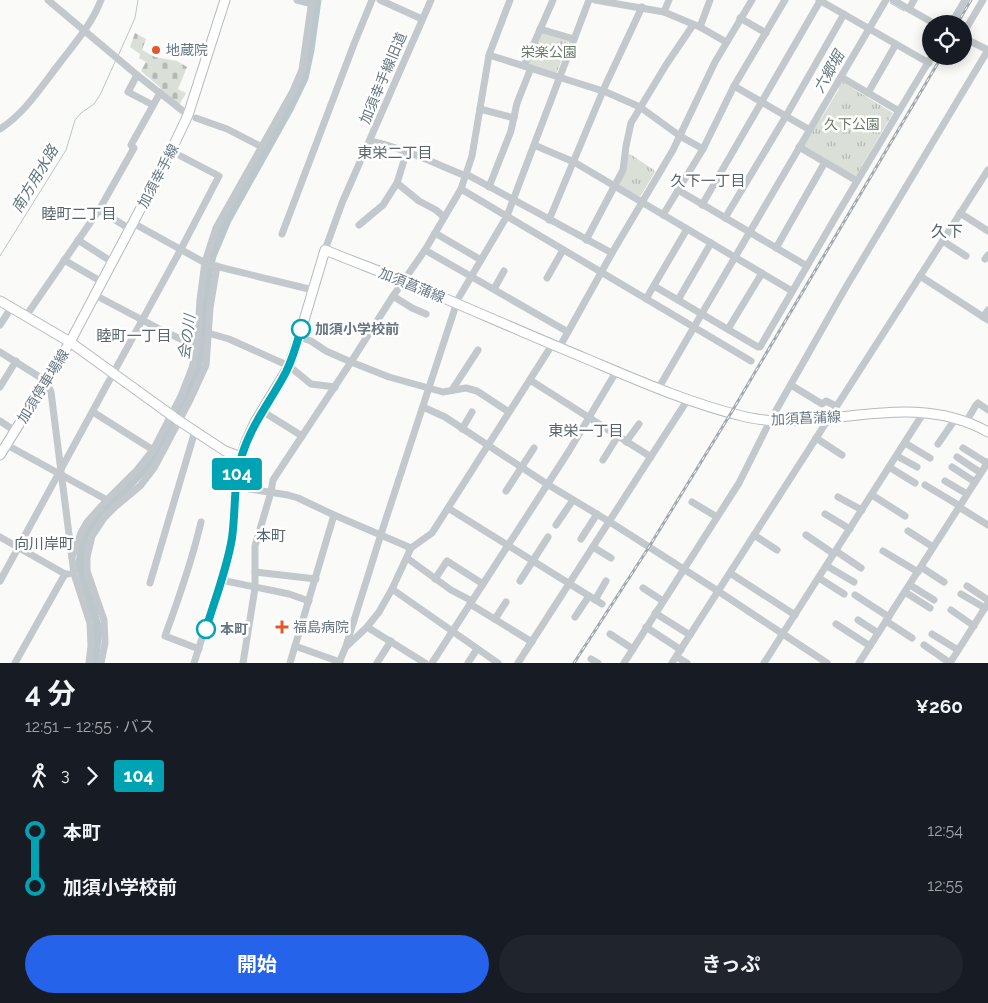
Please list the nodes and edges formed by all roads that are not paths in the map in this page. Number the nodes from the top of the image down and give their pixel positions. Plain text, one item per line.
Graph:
1 (101, 0) edge
2 (225, 0) edge
3 (297, 0) edge
4 (372, 0) edge
5 (380, 0) edge
6 (431, 0) edge
7 (510, 0) edge
8 (553, 0) edge
9 (589, 0) edge
10 (595, 0) edge
11 (669, 0) edge
12 (710, 0) edge
13 (752, 0) edge
14 (785, 0) edge
15 (819, 0) edge
16 (886, 0) edge
17 (893, 0) edge
18 (914, 0) edge
19 (965, 0) edge
20 (982, 0) edge
21 (51, 2) edge
22 (312, 2) edge
23 (628, 3) edge
24 (642, 8) junction
25 (909, 10) junction
26 (664, 12) junction
27 (844, 14) junction
28 (956, 15) edge
29 (922, 17) edge
30 (740, 18) junction
31 (972, 18) edge
32 (422, 19) junction
33 (696, 26) junction
34 (540, 29) junction
35 (870, 29) junction
36 (85, 30) junction
37 (766, 33) junction
38 (574, 40) junction
39 (726, 42) junction
40 (972, 42) edge
41 (896, 44) junction
42 (988, 50) edge
43 (489, 55) junction
44 (922, 55) edge
45 (926, 65) edge
46 (527, 67) junction
47 (137, 75) junction
48 (559, 77) junction
49 (842, 77) junction
50 (734, 86) junction
51 (604, 91) junction
52 (160, 93) junction
53 (868, 93) junction
54 (761, 102) junction
55 (153, 105) junction
56 (640, 107) junction
57 (480, 109) junction
58 (899, 111) junction
59 (192, 116) junction
60 (786, 116) junction
61 (514, 118) junction
62 (0, 129) edge
63 (810, 130) junction
64 (680, 136) junction
65 (370, 141) junction
66 (534, 145) junction
67 (262, 146) junction
68 (799, 147) junction
69 (703, 149) junction
70 (171, 151) junction
71 (407, 151) junction
72 (574, 162) junction
73 (825, 162) junction
74 (988, 170) edge
75 (466, 175) junction
76 (857, 181) junction
77 (397, 183) junction
78 (489, 186) junction
79 (616, 186) junction
80 (461, 189) junction
81 (678, 190) junction
82 (514, 200) junction
83 (643, 202) junction
84 (702, 205) junction
85 (99, 210) junction
86 (960, 214) junction
87 (663, 215) junction
88 (507, 216) junction
89 (444, 217) junction
90 (725, 218) junction
91 (549, 220) junction
92 (358, 225) dead end
93 (131, 226) junction
94 (687, 229) junction
95 (988, 231) edge
96 (749, 232) junction
97 (435, 233) junction
98 (282, 234) dead end
99 (78, 240) junction
100 (586, 240) junction
101 (943, 241) junction
102 (711, 243) junction
103 (776, 248) junction
104 (181, 249) junction
105 (325, 250) junction
106 (425, 250) junction
107 (563, 250) junction
108 (612, 253) junction
109 (966, 256) dead end
110 (735, 257) junction
111 (64, 260) junction
112 (481, 260) junction
113 (112, 262) junction
114 (211, 264) junction
115 (807, 266) junction
116 (504, 271) dead end
117 (601, 272) junction
118 (762, 274) junction
119 (471, 276) junction
120 (920, 276) junction
121 (547, 278) dead end
122 (404, 281) junction
123 (102, 282) junction
124 (654, 286) junction
125 (494, 289) junction
126 (313, 290) junction
127 (792, 291) junction
128 (95, 295) junction
129 (393, 296) junction
130 (646, 300) junction
131 (678, 300) junction
132 (0, 301) edge
133 (457, 303) junction
134 (11, 308) junction
135 (988, 310) edge
136 (426, 314) dead end
137 (702, 314) junction
138 (26, 316) junction
139 (986, 318) edge
140 (142, 320) junction
141 (0, 325) edge
142 (694, 327) junction
143 (728, 329) junction
144 (568, 332) junction
145 (208, 333) junction
146 (299, 337) junction
147 (70, 342) junction
148 (197, 346) junction
149 (556, 346) junction
150 (478, 350) dead end
151 (0, 352) edge
152 (16, 362) junction
153 (351, 362) junction
154 (751, 362) dead end
155 (289, 366) junction
156 (616, 372) junction
157 (114, 374) junction
158 (530, 380) junction
159 (46, 381) junction
160 (791, 385) junction
161 (0, 387) edge
162 (335, 387) junction
163 (429, 388) junction
164 (658, 389) junction
165 (452, 390) junction
166 (688, 399) junction
167 (836, 406) junction
168 (423, 408) junction
169 (988, 410) edge
170 (262, 411) junction
171 (93, 412) junction
172 (472, 412) dead end
173 (509, 412) junction
174 (924, 412) junction
175 (176, 418) junction
176 (589, 418) junction
177 (829, 418) junction
178 (956, 418) junction
179 (0, 421) edge
180 (770, 421) junction
181 (966, 422) junction
182 (639, 424) dead end
183 (462, 428) junction
184 (15, 431) junction
185 (195, 431) junction
186 (988, 432) edge
187 (302, 436) junction
188 (618, 436) junction
189 (816, 438) junction
190 (626, 442) junction
191 (904, 443) junction
192 (938, 444) dead end
193 (7, 445) junction
194 (487, 445) junction
195 (534, 448) dead end
196 (963, 448) dead end
197 (152, 450) junction
198 (0, 455) edge
199 (842, 455) dead end
200 (897, 456) junction
201 (241, 457) junction
202 (651, 457) junction
203 (957, 457) dead end
204 (930, 458) dead end
205 (603, 460) dead end
206 (988, 462) edge
207 (520, 466) junction
208 (889, 467) junction
209 (916, 467) dead end
210 (952, 467) dead end
211 (981, 472) junction
212 (61, 473) junction
213 (945, 481) dead end
214 (975, 482) junction
215 (915, 483) dead end
216 (547, 484) junction
217 (925, 485) dead end
218 (236, 487) junction
219 (506, 491) dead end
220 (271, 492) junction
221 (967, 494) junction
222 (872, 495) junction
223 (838, 497) dead end
224 (107, 500) junction
225 (573, 500) junction
226 (692, 502) dead end
227 (960, 506) junction
228 (448, 508) junction
229 (862, 510) junction
230 (597, 514) junction
231 (825, 514) dead end
232 (334, 515) junction
233 (905, 516) dead end
234 (717, 517) junction
235 (201, 522) dead end
236 (610, 522) junction
237 (556, 525) dead end
238 (988, 525) edge
239 (850, 529) junction
240 (908, 531) dead end
241 (381, 534) junction
242 (806, 535) dead end
243 (754, 536) junction
244 (0, 537) edge
245 (548, 537) dead end
246 (581, 539) dead end
247 (508, 545) junction
248 (593, 547) junction
249 (933, 547) junction
250 (19, 548) junction
251 (412, 548) junction
252 (777, 550) dead end
253 (883, 551) dead end
254 (835, 552) junction
255 (72, 557) junction
256 (407, 558) junction
257 (611, 558) dead end
258 (533, 561) junction
259 (827, 566) junction
260 (861, 568) dead end
261 (684, 570) junction
262 (919, 570) junction
263 (255, 572) junction
264 (730, 573) junction
265 (65, 574) junction
266 (74, 574) junction
267 (819, 578) junction
268 (316, 579) junction
269 (435, 579) junction
270 (221, 580) junction
271 (0, 581) edge
272 (520, 581) dead end
273 (606, 581) dead end
274 (854, 582) dead end
275 (944, 582) dead end
276 (150, 583) dead end
277 (483, 584) junction
278 (569, 584) junction
279 (910, 585) junction
280 (967, 586) dead end
281 (256, 588) junction
282 (643, 588) dead end
283 (392, 589) junction
284 (718, 591) junction
285 (905, 592) junction
286 (844, 594) dead end
287 (961, 594) dead end
288 (855, 596) dead end
289 (592, 598) junction
290 (934, 600) dead end
291 (309, 601) junction
292 (663, 601) junction
293 (471, 602) junction
294 (506, 602) dead end
295 (602, 604) dead end
296 (987, 604) edge
297 (930, 608) dead end
298 (951, 610) dead end
299 (655, 613) junction
300 (795, 615) junction
301 (575, 618) dead end
302 (495, 619) junction
303 (888, 619) junction
304 (858, 620) dead end
305 (836, 624) dead end
306 (974, 626) junction
307 (367, 627) junction
308 (646, 627) junction
309 (452, 632) junction
310 (878, 633) junction
311 (610, 634) dead end
312 (783, 634) junction
313 (932, 634) dead end
314 (690, 635) junction
315 (912, 638) dead end
316 (391, 641) junction
317 (532, 642) junction
318 (924, 645) dead end
319 (295, 646) junction
320 (346, 646) junction
321 (870, 646) junction
322 (477, 648) junction
323 (199, 649) junction
324 (632, 649) junction
325 (681, 650) junction
326 (958, 650) junction
327 (591, 659) dead end
328 (674, 660) edge
329 (340, 662) edge
330 (15, 663) edge
331 (89, 663) edge
332 (101, 663) edge
333 (194, 663) edge
334 (243, 663) edge
335 (290, 663) edge
336 (377, 663) edge
337 (425, 663) edge
338 (432, 663) edge
339 (468, 663) edge
340 (498, 663) edge
341 (518, 663) edge
342 (598, 663) edge
343 (624, 663) edge
344 (687, 663) edge
345 (764, 663) edge
346 (827, 663) edge
347 (859, 663) edge
348 (950, 663) edge

1 - 36 street
2 - 59 main road, 加須幸手線
3 - 22 street
4 - 98 street
5 - 32 street
6 - 32 street, 加須幸手線旧道
7 - 43 street
8 - 34 street
9 - 38 street
10 - 23 street
11 - 26 street
12 - 33 street
13 - 30 street
14 - 37 street
15 - 27 street
15 - 54 street
16 - 35 street
17 - 25 street
18 - 25 street
19 - 28 street
20 - 31 street
21 - 36 street
22 - 67 street
23 - 24 street
24 - 26 street
24 - 51 street
25 - 29 street
26 - 33 street
27 - 35 street
27 - 60 street
30 - 37 street
30 - 39 street
32 - 65 street, 加須幸手線旧道
33 - 39 street
33 - 56 street
34 - 38 street
34 - 46 street
35 - 41 street
35 - 49 street
36 - 47 street
36 - 62 street
37 - 50 street
38 - 48 street
39 - 64 street
40 - 42 street
41 - 44 street
41 - 53 street
42 - 160 street
43 - 46 street
43 - 57 street
45 - 58 street
46 - 48 street
46 - 61 street
47 - 52 street
47 - 55 street
48 - 51 street
48 - 66 street
49 - 53 street
49 - 63 street
50 - 54 street
50 - 69 street
51 - 56 street
51 - 72 street
52 - 55 street
52 - 59 street
53 - 58 street
54 - 60 street
54 - 84 street
55 - 85 street
56 - 64 street
56 - 79 street
57 - 61 street
57 - 75 street
58 - 76 street
59 - 67 street
59 - 70 main road, 加須幸手線
60 - 63 street
60 - 90 street
61 - 78 street
63 - 68 street
64 - 69 street
64 - 83 street
65 - 71 street
65 - 105 street, 加須幸手線旧道
66 - 72 street
66 - 82 street
67 - 114 street
68 - 73 street
68 - 96 street
69 - 81 street
70 - 93 main road, 加須幸手線
70 - 104 street
71 - 75 street
71 - 77 street
72 - 79 street
72 - 91 street
73 - 76 street
73 - 103 street
74 - 86 street
75 - 78 street
75 - 80 street
76 - 115 street
77 - 89 street
77 - 92 street
78 - 82 street
79 - 83 street
79 - 100 street
80 - 88 street
80 - 89 street
81 - 84 street
81 - 87 street
82 - 88 street
82 - 91 street
83 - 87 street
83 - 108 street
84 - 90 street
85 - 93 street
85 - 99 street
86 - 95 street
86 - 101 street
87 - 94 street
88 - 107 street
88 - 112 street
89 - 97 street
90 - 96 street
91 - 100 street
93 - 104 street
93 - 113 main road, 加須幸手線
94 - 102 street
94 - 124 street
96 - 103 street
96 - 110 street
97 - 106 street
97 - 112 street
99 - 111 street
99 - 113 street
100 - 108 street
101 - 109 street
101 - 120 street
102 - 110 street
102 - 131 street
103 - 115 street
104 - 114 street
104 - 140 street
105 - 122 main road, 加須菖蒲線
105 - 126 main road
106 - 119 street
106 - 122 street
107 - 117 street
107 - 121 street
108 - 117 street
110 - 118 street
110 - 137 street
111 - 123 street
111 - 138 street
112 - 119 street
113 - 123 main road, 加須幸手線
114 - 126 street
114 - 145 street
114 - 148 street
115 - 127 street
116 - 125 street
117 - 130 street
117 - 144 street
118 - 127 street
118 - 143 street
119 - 125 street
119 - 133 street
120 - 139 street
120 - 167 street
122 - 129 street
122 - 133 main road, 加須菖蒲線
123 - 128 main road, 加須幸手線
124 - 130 street
124 - 131 street
125 - 144 street
126 - 146 main road
127 - 143 street
128 - 140 street
128 - 147 main road, 加須幸手線
129 - 136 street
129 - 153 street
130 - 142 street
131 - 137 street
132 - 134 main road
133 - 149 main road, 加須菖蒲線
133 - 163 street
134 - 138 main road
134 - 141 street
135 - 139 street
137 - 142 street
137 - 143 street
138 - 147 main road
140 - 148 street
140 - 157 street
142 - 154 street
142 - 164 street
144 - 149 street
145 - 155 street
145 - 175 street
146 - 153 street
146 - 155 main road
147 - 157 main road
147 - 159 main road, 加須停車場線
148 - 175 street
149 - 156 main road, 加須菖蒲線
149 - 158 street
150 - 165 street
151 - 152 street
152 - 159 street
152 - 161 street
153 - 162 street
153 - 163 street
155 - 162 street
155 - 170 main road
156 - 164 main road, 加須菖蒲線
156 - 176 street
157 - 171 street
157 - 175 main road
158 - 173 street
158 - 176 street
159 - 184 main road, 加須停車場線
159 - 212 street
160 - 167 street
160 - 180 street
162 - 187 street
163 - 165 street
163 - 168 street
164 - 166 main road, 加須菖蒲線
165 - 173 street
166 - 180 main road, 加須菖蒲線
166 - 202 street
167 - 177 street
168 - 183 street
168 - 241 street
169 - 181 street
170 - 187 street
170 - 201 main road
171 - 197 street
171 - 212 street
172 - 183 street
173 - 194 street
174 - 177 main road, 加須菖蒲線
174 - 178 main road, 加須菖蒲線
174 - 191 street
175 - 185 main road
175 - 197 street
175 - 332 street
176 - 188 street
176 - 216 street
177 - 180 main road, 加須菖蒲線
177 - 189 street
178 - 181 main road, 加須菖蒲線
178 - 192 street
179 - 184 street
180 - 234 street
181 - 186 main road, 加須菖蒲線
182 - 190 street
183 - 194 street
184 - 193 main road, 加須停車場線
185 - 201 main road
185 - 276 street
187 - 220 street
188 - 190 street
188 - 205 street
189 - 199 street
189 - 243 street
190 - 202 street
191 - 200 street
191 - 204 street
193 - 198 main road, 加須停車場線
193 - 212 street
194 - 207 street
194 - 228 street
195 - 207 street
196 - 206 street
197 - 224 street
200 - 208 street
200 - 209 street
201 - 218 street
202 - 236 street
203 - 211 street
206 - 211 street
207 - 216 street
207 - 219 street
208 - 215 street
208 - 222 street
210 - 214 street
211 - 214 street
212 - 224 street
212 - 250 street
212 - 255 street
213 - 221 street
214 - 221 street
216 - 225 street
216 - 247 street
217 - 227 street
218 - 220 street
218 - 270 street
220 - 232 street
220 - 263 street
221 - 227 street
222 - 229 street
222 - 233 street
223 - 229 street
224 - 255 street
225 - 230 street
225 - 237 street
226 - 234 street
227 - 238 street
227 - 249 street
228 - 247 street
228 - 251 street
229 - 239 street
230 - 236 street
230 - 246 street
231 - 239 street
232 - 241 street
232 - 268 street
234 - 261 street
235 - 323 street
236 - 248 street
236 - 261 street
239 - 254 street
240 - 249 street
241 - 251 street
241 - 320 street
242 - 254 street
243 - 252 street
243 - 264 street
244 - 250 street
245 - 258 street
247 - 258 street
247 - 277 street
248 - 257 street
248 - 278 street
249 - 262 street
250 - 265 street
250 - 271 street
251 - 256 street
253 - 262 street
254 - 259 street
254 - 260 street
255 - 266 street
256 - 269 street
256 - 283 street
258 - 272 street
258 - 278 street
259 - 267 street
259 - 274 street
261 - 284 street
261 - 292 street
262 - 275 street
262 - 279 street
263 - 268 street
263 - 281 street
264 - 284 street
264 - 300 street
265 - 266 street
265 - 330 street
266 - 331 street
267 - 286 street
267 - 300 street
268 - 291 street
269 - 277 street
269 - 293 street
270 - 281 street
270 - 323 street
273 - 289 street
277 - 293 street
278 - 289 street
278 - 317 street
279 - 285 street
279 - 290 street
280 - 296 street
281 - 291 street
281 - 334 street
282 - 292 street
283 - 307 street
283 - 309 street
284 - 312 street
284 - 314 street
285 - 297 street
285 - 303 street
287 - 296 street
288 - 303 street
289 - 295 street
289 - 301 street
291 - 319 street
292 - 299 street
293 - 302 street
293 - 309 street
294 - 302 street
296 - 306 street
298 - 306 street
299 - 308 street
299 - 314 street
300 - 312 street
302 - 317 street
303 - 310 street
303 - 315 street
304 - 310 street
305 - 321 street
306 - 326 street
307 - 316 street
307 - 320 street
308 - 324 street
308 - 325 street
309 - 322 street
309 - 338 street
310 - 321 street
311 - 324 street
312 - 345 street
312 - 346 street
313 - 326 street
314 - 325 street
316 - 336 street
316 - 337 street
317 - 341 street
318 - 348 street
319 - 329 street
319 - 335 street
320 - 329 street
321 - 347 street
322 - 339 street
322 - 340 street
323 - 333 street
324 - 343 street
325 - 328 street
326 - 348 street
327 - 342 street
328 - 344 street

